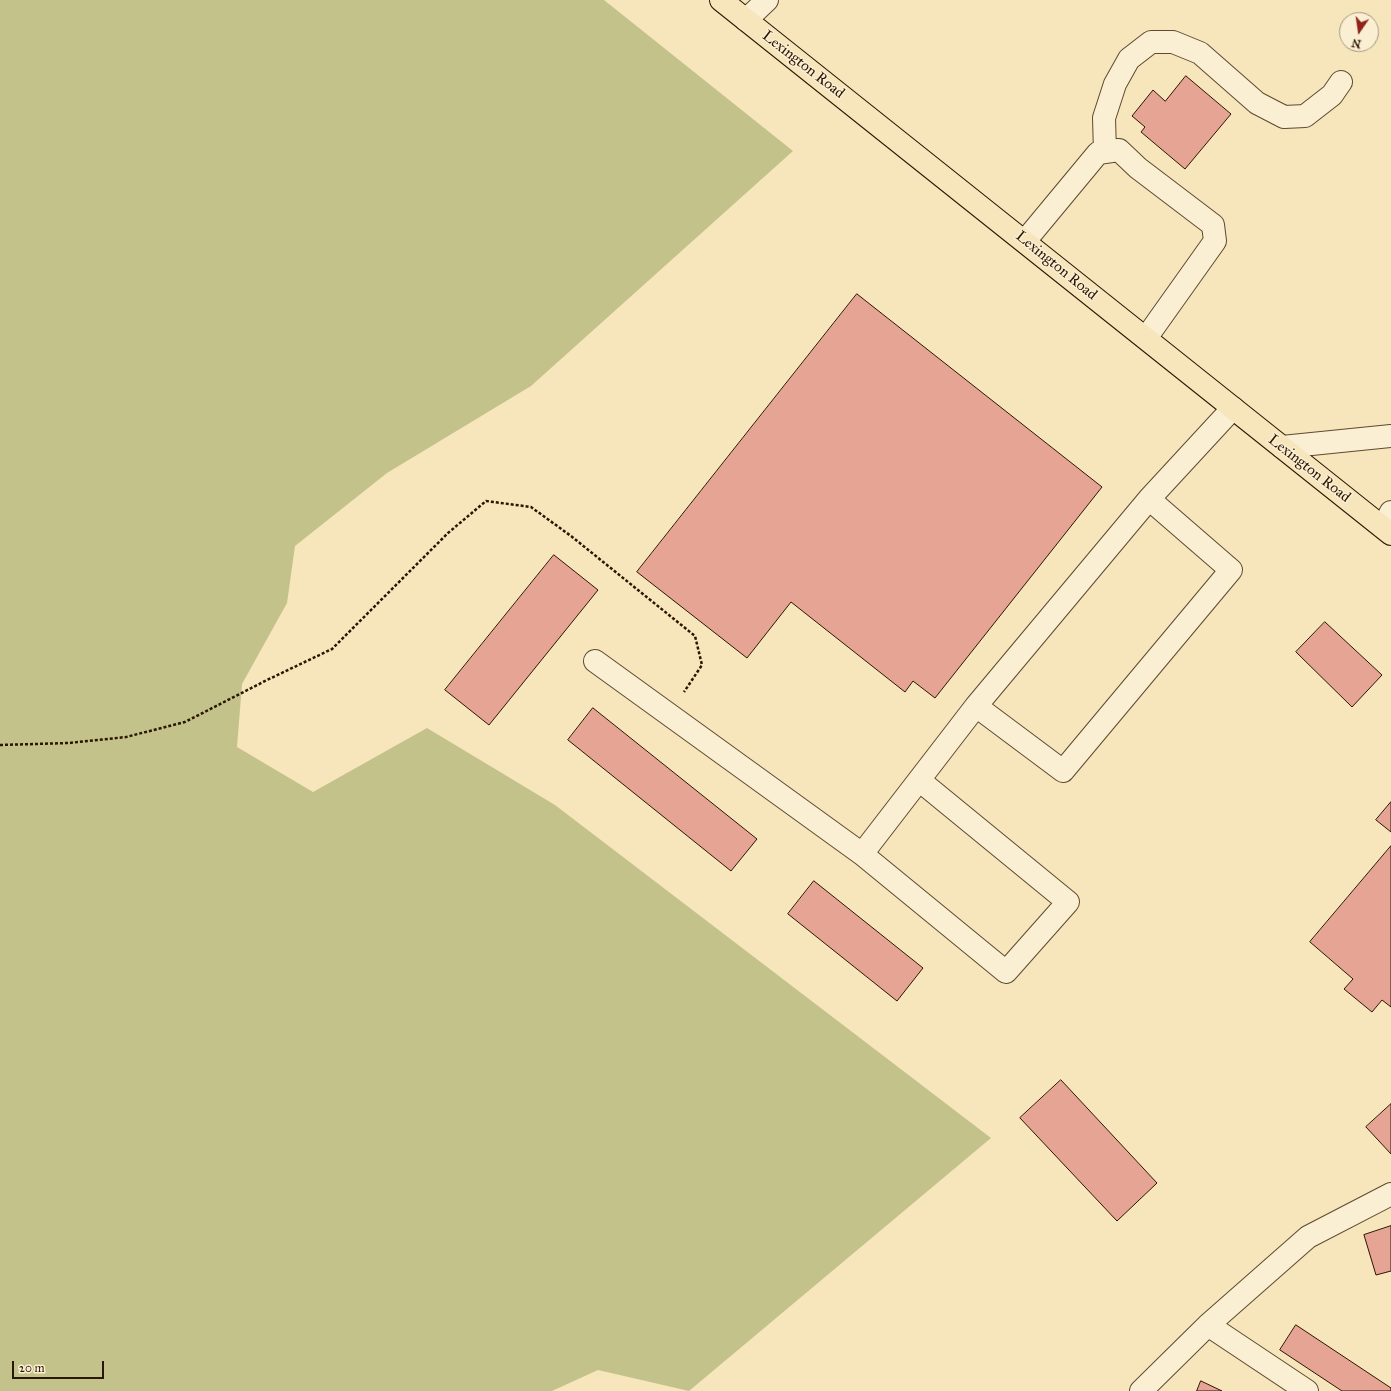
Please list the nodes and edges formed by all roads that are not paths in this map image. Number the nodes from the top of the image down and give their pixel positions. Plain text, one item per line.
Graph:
1 (721, 0) edge
2 (767, 0) edge
3 (746, 20) junction
4 (1341, 82) dead end
5 (1102, 152) junction
6 (1024, 241) junction
7 (1146, 338) junction
8 (1233, 408) junction
9 (1391, 436) edge
10 (1282, 447) junction
11 (1148, 499) junction
12 (1388, 524) edge
13 (595, 661) dead end
14 (976, 706) junction
15 (919, 780) junction
16 (862, 854) junction
17 (1391, 1194) edge
18 (1208, 1325) junction
19 (1141, 1391) edge
20 (1307, 1391) edge

1 - 3 highway, Lexington Road
2 - 3 street
3 - 6 highway, Lexington Road
4 - 5 street
5 - 6 street
5 - 7 street
6 - 7 highway, Lexington Road
7 - 8 highway, Lexington Road
8 - 10 highway, Lexington Road
8 - 11 street
9 - 10 street
10 - 12 highway, Lexington Road
11 - 14 street
11 - 14 street
13 - 16 street
14 - 15 street
15 - 16 street
15 - 16 street
17 - 18 street
18 - 19 street
18 - 20 street

